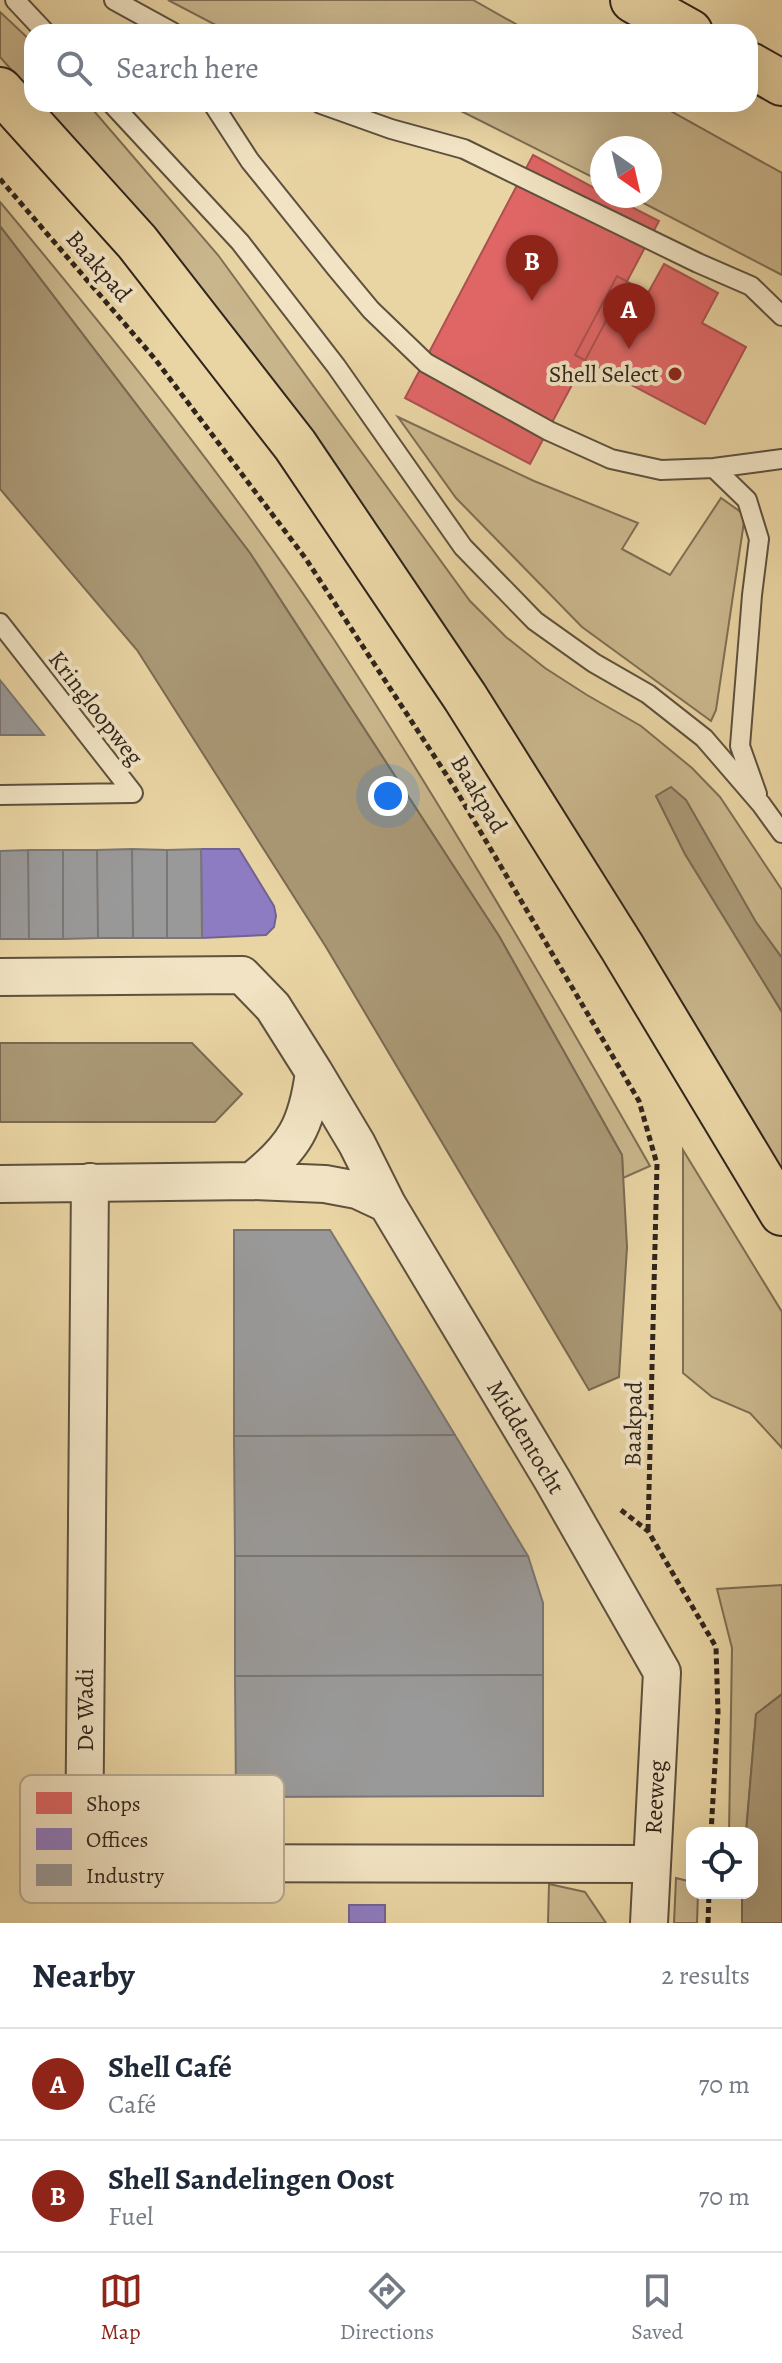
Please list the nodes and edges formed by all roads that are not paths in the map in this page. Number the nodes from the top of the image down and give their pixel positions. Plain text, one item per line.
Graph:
1 (15, 0) edge
2 (114, 0) edge
3 (633, 0) edge
4 (38, 24) edge
5 (156, 24) edge
6 (676, 24) edge
7 (758, 70) edge
8 (782, 83) edge
9 (0, 90) edge
10 (119, 112) edge
11 (218, 112) edge
12 (343, 112) edge
13 (782, 316) edge
14 (782, 459) edge
15 (714, 468) junction
16 (0, 623) edge
17 (0, 795) edge
18 (761, 804) junction
19 (782, 833) edge
20 (0, 977) edge
21 (314, 1072) junction
22 (252, 1181) junction
23 (90, 1182) junction
24 (0, 1184) edge
25 (387, 1204) junction
26 (782, 1213) edge
27 (662, 1672) joint
28 (85, 1775) edge
29 (284, 1863) edge
30 (651, 1864) junction
31 (649, 1923) edge

1 - 4 lane
2 - 5 lane
3 - 6 highway
7 - 8 highway
9 - 26 highway
10 - 18 lane
11 - 15 lane
12 - 13 lane
14 - 15 lane
15 - 18 lane
16 - 17 lane, Kringloopweg
18 - 19 lane
20 - 21 street, Middentocht
21 - 22 street
21 - 25 street, Middentocht
22 - 23 street
22 - 25 street
23 - 24 street
23 - 28 street, De Wadi
25 - 27 street, Middentocht
27 - 30 street, Reeweg
29 - 30 street, De Wadi
30 - 31 street, Reeweg

